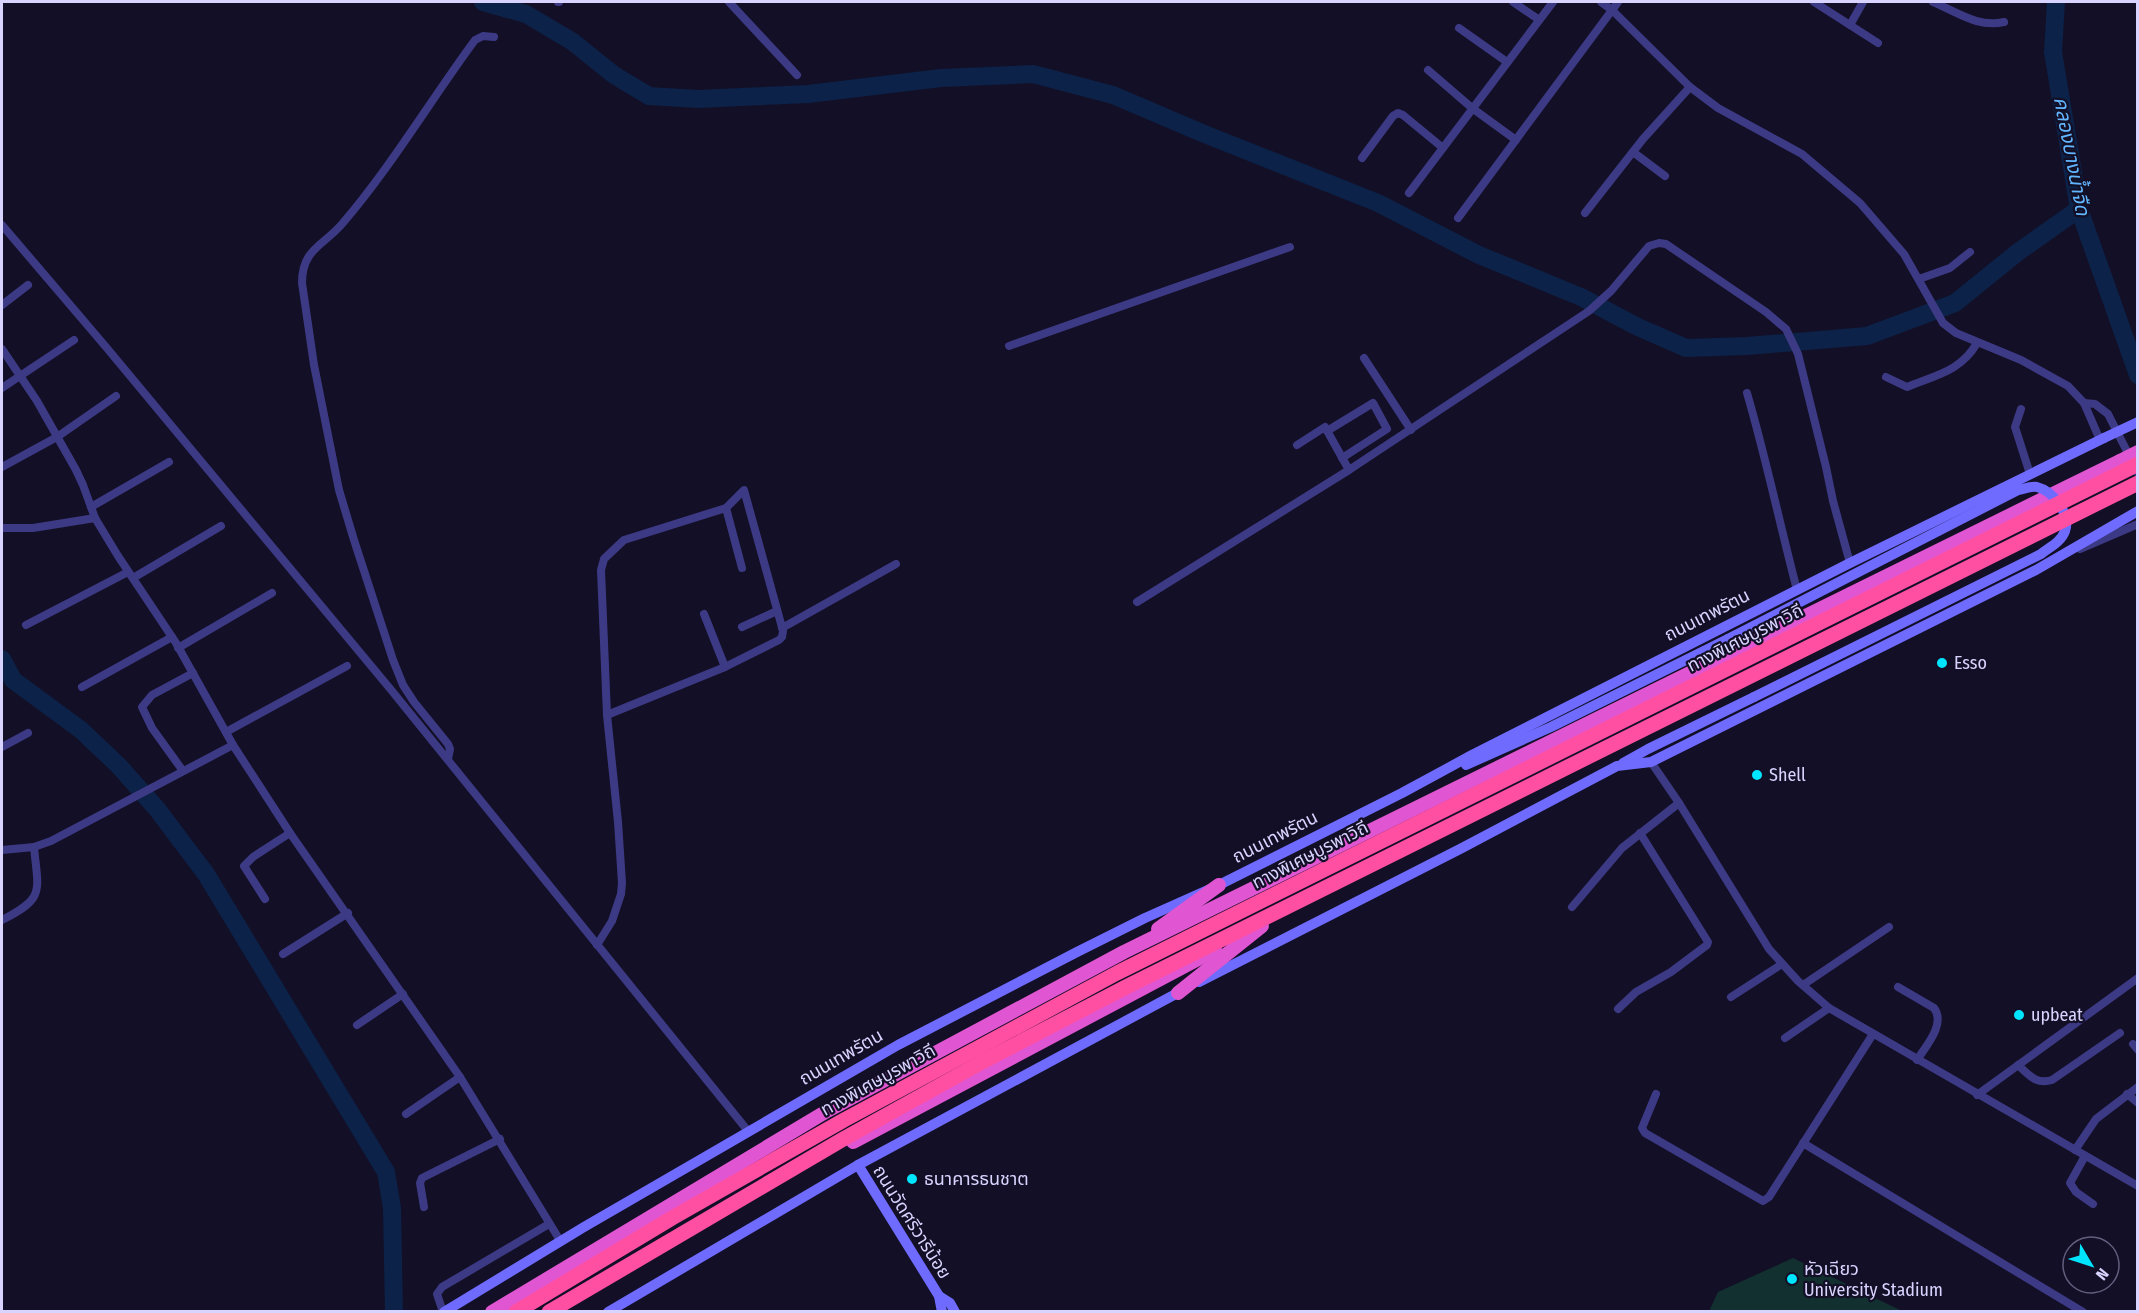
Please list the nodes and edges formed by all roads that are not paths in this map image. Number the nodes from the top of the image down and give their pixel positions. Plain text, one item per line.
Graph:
1 (729, 2) edge
2 (1513, 2) edge
3 (1552, 2) edge
4 (1601, 2) edge
5 (1618, 2) edge
6 (1814, 2) edge
7 (1863, 2) edge
8 (1933, 2) edge
9 (1612, 10) junction
10 (1538, 19) junction
11 (2004, 22) dead end
12 (1850, 24) junction
13 (1459, 28) dead end
14 (494, 38) dead end
15 (1878, 44) dead end
16 (1507, 62) junction
17 (1428, 70) dead end
18 (797, 75) dead end
19 (1690, 87) junction
20 (1472, 108) junction
21 (1516, 140) junction
22 (1443, 148) junction
23 (1633, 152) junction
24 (1362, 158) dead end
25 (1665, 176) dead end
26 (1409, 193) dead end
27 (1585, 213) dead end
28 (1458, 218) dead end
29 (2, 225) edge
30 (1290, 247) dead end
31 (1970, 252) dead end
32 (1918, 279) junction
33 (28, 285) dead end
34 (2, 305) edge
35 (74, 340) dead end
36 (1977, 343) junction
37 (1009, 346) dead end
38 (2, 349) edge
39 (1364, 358) dead end
40 (20, 375) junction
41 (1886, 377) dead end
42 (2, 388) edge
43 (1747, 393) dead end
44 (116, 396) dead end
45 (2084, 403) junction
46 (2021, 408) dead end
47 (2138, 422) edge
48 (1411, 430) junction
49 (1327, 431) junction
50 (57, 437) junction
51 (2102, 439) junction
52 (1297, 445) dead end
53 (2138, 452) edge
54 (1342, 458) junction
55 (169, 462) dead end
56 (2138, 464) edge
57 (2, 467) edge
58 (1349, 470) junction
59 (2138, 473) edge
60 (2030, 474) junction
61 (2136, 488) edge
62 (91, 507) junction
63 (726, 508) junction
64 (2138, 511) edge
65 (95, 519) junction
66 (2138, 524) edge
67 (221, 526) dead end
68 (2, 528) edge
69 (2061, 556) junction
70 (1850, 563) junction
71 (896, 564) dead end
72 (742, 568) dead end
73 (131, 575) junction
74 (1797, 590) junction
75 (272, 593) dead end
76 (1137, 602) dead end
77 (777, 611) junction
78 (704, 614) dead end
79 (26, 625) dead end
80 (742, 627) dead end
81 (782, 628) junction
82 (172, 637) junction
83 (178, 648) junction
84 (347, 666) dead end
85 (725, 667) junction
86 (193, 673) junction
87 (82, 687) dead end
88 (607, 716) junction
89 (226, 732) junction
90 (28, 733) dead end
91 (233, 745) junction
92 (2, 747) edge
93 (448, 759) junction
94 (1651, 762) junction
95 (1617, 766) junction
96 (183, 771) junction
97 (1402, 793) junction
98 (1679, 803) junction
99 (290, 833) junction
100 (1640, 833) junction
101 (34, 847) junction
102 (2, 850) edge
103 (1219, 885) junction
104 (265, 899) dead end
105 (1572, 907) dead end
106 (348, 913) junction
107 (2, 920) edge
108 (1262, 926) junction
109 (1889, 927) dead end
110 (597, 945) junction
111 (1124, 952) junction
112 (283, 954) dead end
113 (1782, 963) junction
114 (2138, 978) edge
115 (1803, 985) junction
116 (1898, 987) dead end
117 (1178, 993) junction
118 (403, 994) junction
119 (1731, 997) dead end
120 (1828, 1008) junction
121 (1618, 1010) dead end
122 (357, 1025) dead end
123 (2120, 1033) dead end
124 (1873, 1034) junction
125 (1785, 1038) dead end
126 (1917, 1060) junction
127 (2018, 1065) junction
128 (460, 1077) junction
129 (2138, 1087) edge
130 (1656, 1094) dead end
131 (2127, 1094) junction
132 (1977, 1095) junction
133 (2138, 1103) edge
134 (406, 1114) dead end
135 (748, 1131) junction
136 (500, 1139) junction
137 (1803, 1143) junction
138 (2075, 1150) junction
139 (2085, 1156) junction
140 (858, 1165) junction
141 (2136, 1184) edge
142 (2093, 1204) dead end
143 (424, 1207) dead end
144 (549, 1224) junction
145 (561, 1242) junction
146 (939, 1296) junction
147 (443, 1311) edge
148 (492, 1311) edge
149 (516, 1311) edge
150 (549, 1311) edge
151 (562, 1311) edge
152 (608, 1311) edge
153 (942, 1311) edge
154 (955, 1311) edge
155 (2083, 1311) edge

1 - 18 street
2 - 10 street
3 - 10 street
4 - 9 street
5 - 9 street
6 - 12 street
7 - 12 street
8 - 11 street
9 - 19 street
9 - 21 street
10 - 16 street
12 - 15 street
13 - 16 street
14 - 93 street
16 - 20 street
17 - 20 street
19 - 23 street
19 - 32 street
20 - 21 street
20 - 22 street
21 - 28 street
22 - 24 street
22 - 26 street
23 - 25 street
23 - 27 street
29 - 93 street
30 - 37 street
31 - 32 street
32 - 36 street
33 - 34 street
35 - 40 street
36 - 41 street
36 - 45 street
38 - 40 street
39 - 48 street
40 - 42 street
40 - 50 street
43 - 74 street
44 - 50 street
45 - 51 street
45 - 59 street
46 - 60 street
47 - 51 main road, ถนนเทพรัตน, bridge
48 - 58 street
48 - 70 street
49 - 52 street
49 - 54 street
49 - 54 street
50 - 57 street
50 - 62 street
51 - 60 main road, ถนนเทพรัตน
53 - 111 highway, ถนนเทพรัตน, bridge
54 - 58 street
55 - 62 street
56 - 149 highway, ทางพิเศษบูรพาวิถี, bridge
58 - 76 street
60 - 70 main road, ถนนเทพรัตน
61 - 108 highway
61 - 150 highway, ทางพิเศษบูรพาวิถี, bridge
62 - 65 street
63 - 72 street
63 - 77 street
63 - 88 street
64 - 69 main road
65 - 68 street
65 - 73 street
66 - 69 street
67 - 73 street
69 - 94 main road
70 - 74 main road, ถนนเทพรัตน
71 - 81 street
73 - 79 street
73 - 82 street
74 - 97 main road, ถนนเทพรัตน
75 - 83 street
77 - 80 street
77 - 81 street
78 - 85 street
81 - 85 street
82 - 83 street
82 - 87 street
83 - 86 street
84 - 89 street
85 - 88 street
86 - 89 street
86 - 96 street
88 - 110 street
89 - 91 street
90 - 92 street
91 - 96 street
91 - 99 street
93 - 110 street
94 - 95 main road
94 - 98 street
95 - 97 main road, bridge
95 - 117 main road
96 - 101 street
97 - 103 main road, ถนนเทพรัตน
98 - 100 street
98 - 113 street
99 - 104 street
99 - 106 street
100 - 105 street
100 - 121 street
101 - 102 street
101 - 107 street
103 - 111 highway
103 - 135 main road, ถนนเทพรัตน
106 - 112 street
106 - 118 street
108 - 117 highway
108 - 151 highway
109 - 115 street
110 - 135 street
111 - 148 highway, ถนนเทพรัตน
113 - 115 street
113 - 119 street
114 - 127 street
115 - 120 street
116 - 126 street
117 - 140 main road
118 - 122 street
118 - 128 street
120 - 124 street
120 - 125 street
123 - 127 street
124 - 126 street
124 - 137 street
126 - 132 street
127 - 132 street
128 - 134 street
128 - 136 street
129 - 131 street
130 - 137 street
131 - 133 street
131 - 138 street
132 - 138 street
135 - 145 main road, ถนนเทพรัตน
136 - 143 street
136 - 144 street
137 - 155 street
138 - 139 street
139 - 141 street
139 - 142 street
140 - 146 main road, ถนนวัดศรีวารีน้อย
140 - 152 main road
144 - 145 street
144 - 147 street
145 - 147 main road, ถนนเทพรัตน
146 - 153 main road, ถนนวัดศรีวารีน้อย
146 - 154 main road, ถนนวัดศรีวารีน้อย

